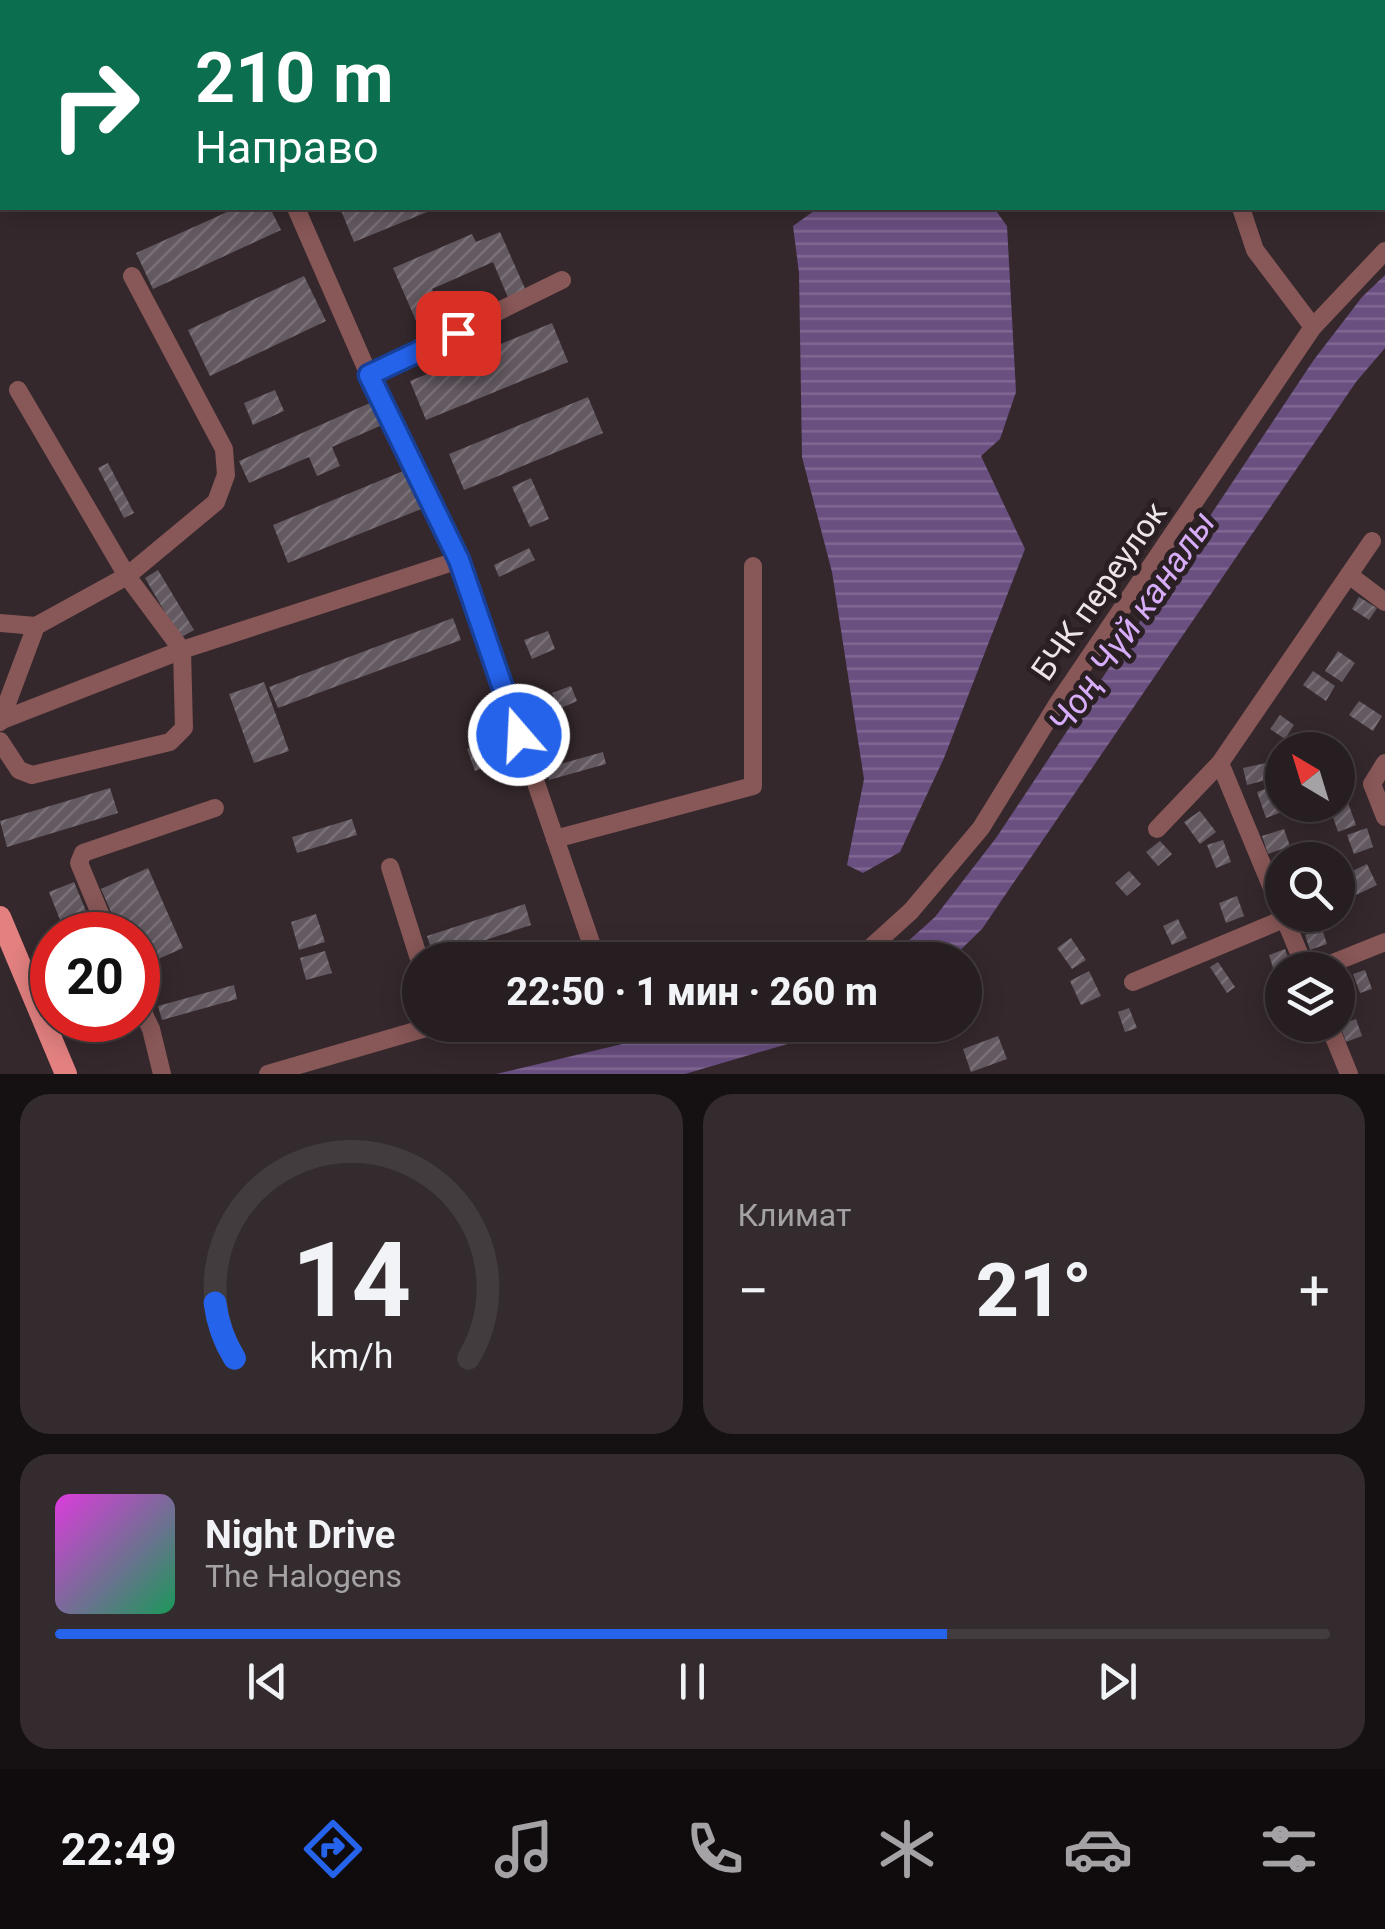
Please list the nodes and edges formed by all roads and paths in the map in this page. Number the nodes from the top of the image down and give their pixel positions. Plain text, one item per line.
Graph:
1 (297, 210) edge
2 (1242, 210) edge
3 (1385, 251) edge
4 (132, 276) dead end
5 (562, 280) dead end
6 (1313, 327) junction
7 (369, 375) junction
8 (18, 390) dead end
9 (1372, 541) dead end
10 (459, 560) junction
11 (752, 566) dead end
12 (1350, 575) junction
13 (127, 576) junction
14 (1385, 602) edge
15 (0, 623) edge
16 (36, 626) junction
17 (182, 650) junction
18 (1, 721) edge
19 (0, 741) edge
20 (1220, 762) junction
21 (1385, 763) edge
22 (216, 808) dead end
23 (1385, 817) edge
24 (1158, 829) dead end
25 (556, 839) junction
26 (390, 867) dead end
27 (1265, 872) edge
28 (100, 912) edge
29 (0, 917) edge
30 (1265, 927) edge
31 (414, 942) edge
32 (591, 942) edge
33 (877, 942) edge
34 (1385, 942) edge
35 (1355, 954) edge
36 (1132, 982) dead end
37 (402, 1035) edge
38 (154, 1042) edge
39 (1336, 1042) edge
40 (66, 1074) edge
41 (162, 1074) edge
42 (268, 1074) edge
43 (1349, 1074) edge

1 - 7 street
2 - 6 street
3 - 6 street, БЧК переулок
4 - 13 street
5 - 7 street
6 - 33 street, БЧК переулок
7 - 10 street
8 - 13 street
9 - 12 street
10 - 17 street
10 - 25 street
11 - 25 street
12 - 14 street
12 - 20 street
13 - 16 street
13 - 17 street
15 - 16 street
16 - 18 street
17 - 18 street
17 - 19 street
20 - 24 street
20 - 27 street
21 - 23 street
22 - 28 street
25 - 32 street
26 - 31 street
29 - 40 main road
30 - 36 street
34 - 35 street
37 - 42 street
38 - 41 street
39 - 43 street

